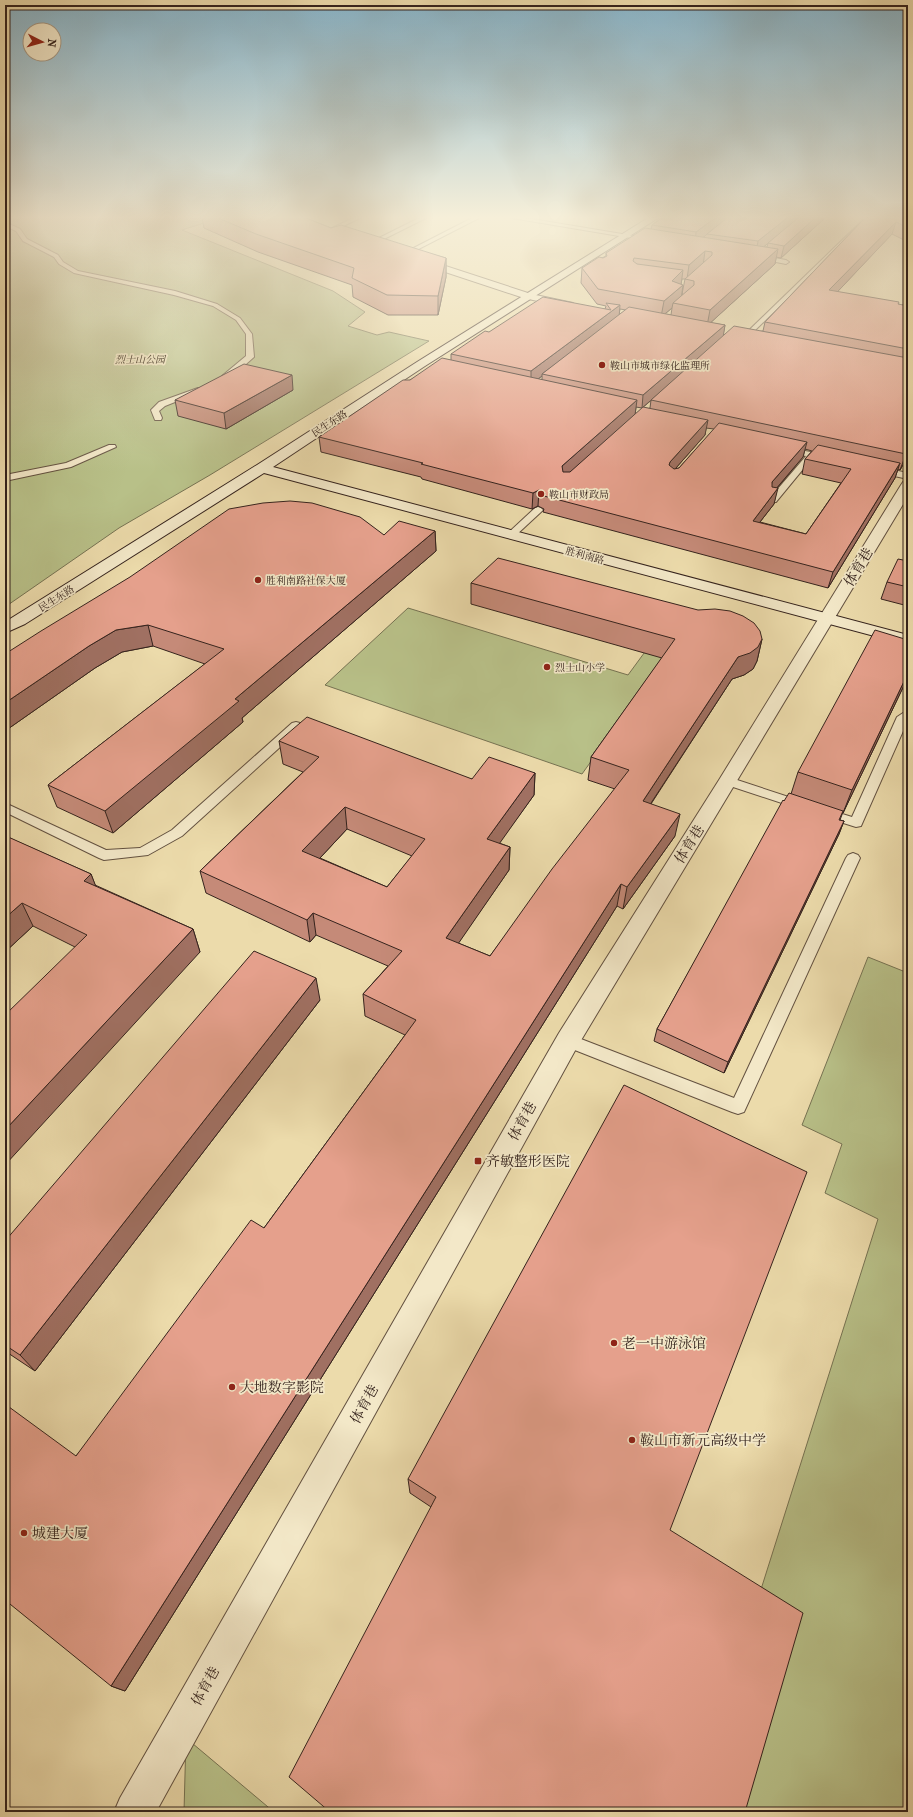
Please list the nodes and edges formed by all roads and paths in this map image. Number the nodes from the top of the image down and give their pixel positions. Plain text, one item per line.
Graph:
1 (208, 303) edge
2 (517, 303) edge
3 (561, 303) edge
4 (780, 303) edge
5 (581, 307) edge
6 (731, 335) edge
7 (744, 338) junction
8 (760, 341) edge
9 (421, 364) junction
10 (436, 367) edge
11 (215, 383) edge
12 (208, 386) edge
13 (158, 418) dead end
14 (773, 446) edge
15 (112, 447) dead end
16 (810, 455) junction
17 (833, 460) edge
18 (262, 468) junction
19 (870, 468) edge
20 (908, 476) edge
21 (5, 478) edge
22 (908, 485) edge
23 (773, 500) edge
24 (538, 510) edge
25 (510, 535) junction
26 (826, 618) junction
27 (5, 628) edge
28 (908, 640) edge
29 (908, 719) edge
30 (296, 726) edge
31 (728, 781) junction
32 (5, 807) edge
33 (853, 858) dead end
34 (568, 1040) junction
35 (134, 1812) edge

1 - 11 lane
2 - 9 main road, 民生东路
3 - 5 main road
4 - 7 lane
6 - 7 main road
7 - 8 main road
9 - 10 lane
9 - 18 main road, 民生东路
12 - 13 lane
14 - 16 lane
15 - 21 lane
16 - 17 lane
16 - 23 lane
18 - 25 main road, 胜利南路
18 - 27 main road, 民生东路
19 - 20 lane
22 - 26 main road, 体育巷
24 - 25 lane
25 - 26 main road, 胜利南路
26 - 28 main road, 胜利南路
26 - 31 main road, 体育巷
29 - 31 lane
30 - 32 lane
31 - 34 main road, 体育巷
33 - 34 lane
34 - 35 main road, 体育巷

